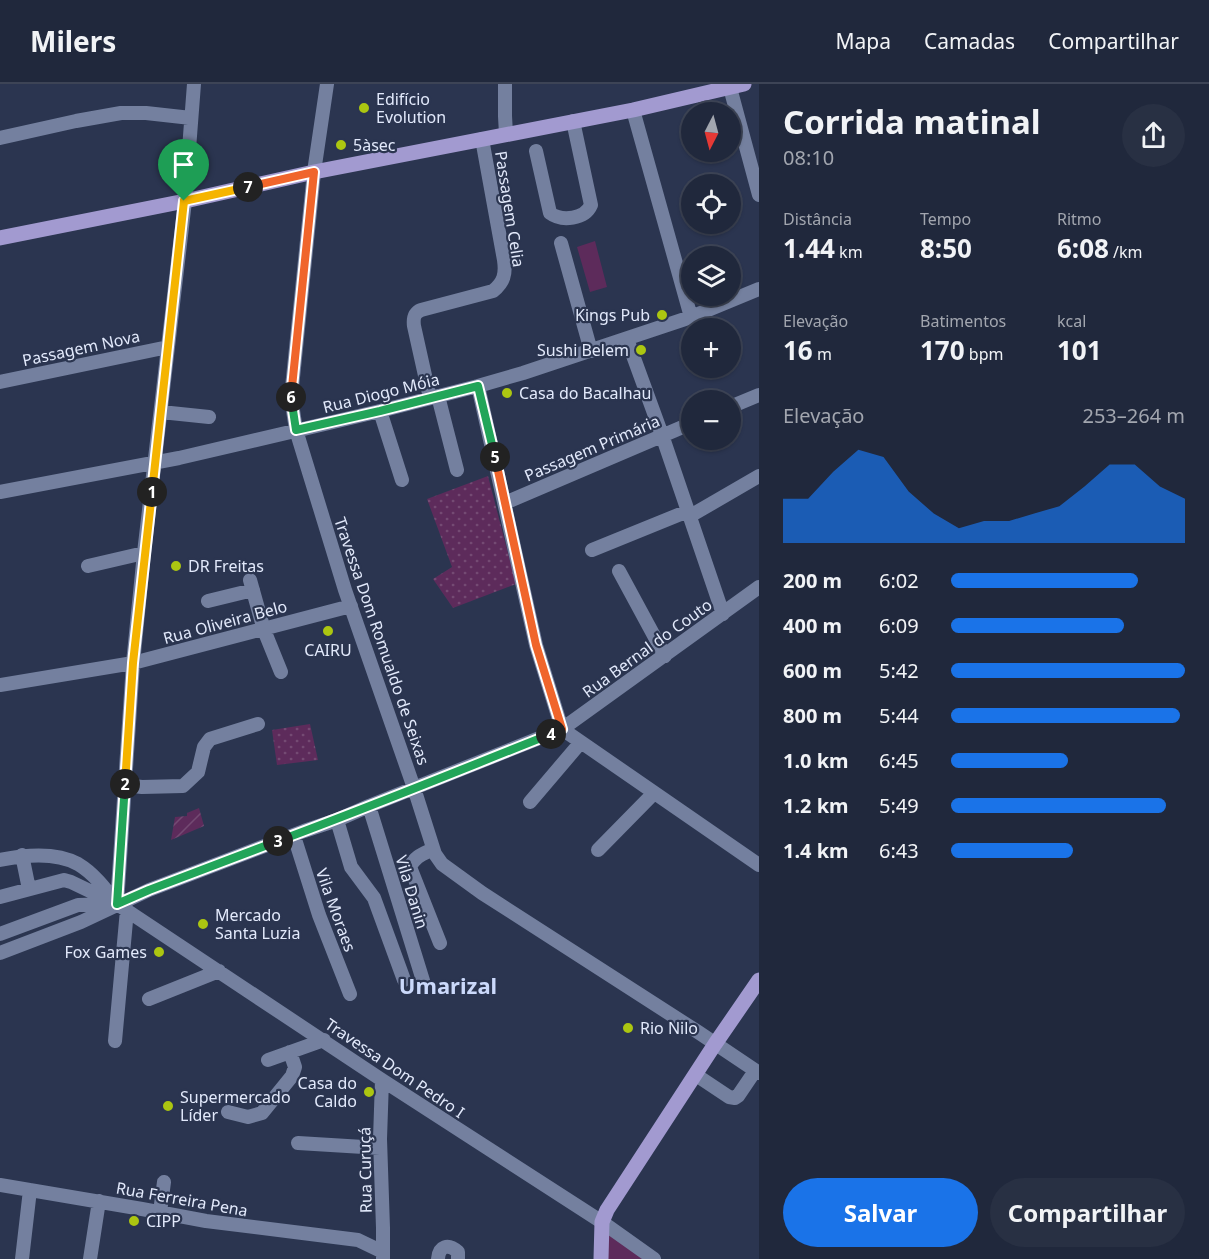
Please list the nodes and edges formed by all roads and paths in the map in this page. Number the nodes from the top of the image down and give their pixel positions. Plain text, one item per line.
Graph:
1 (194, 84) edge
2 (327, 84) edge
3 (505, 84) edge
4 (734, 85) edge
5 (633, 110) junction
6 (191, 118) junction
7 (573, 121) junction
8 (506, 134) junction
9 (0, 138) edge
10 (482, 139) junction
11 (536, 151) dead end
12 (314, 172) junction
13 (758, 187) edge
14 (184, 201) junction
15 (0, 238) edge
16 (561, 243) dead end
17 (759, 289) edge
18 (691, 317) junction
19 (627, 339) junction
20 (168, 347) junction
21 (591, 351) junction
22 (0, 382) edge
23 (478, 386) junction
24 (759, 395) edge
25 (434, 397) junction
26 (741, 402) edge
27 (380, 411) junction
28 (160, 412) junction
29 (208, 417) dead end
30 (681, 427) edge
31 (296, 430) junction
32 (662, 435) junction
33 (155, 462) junction
34 (457, 470) dead end
35 (759, 476) edge
36 (402, 480) dead end
37 (0, 492) edge
38 (505, 503) junction
39 (689, 513) junction
40 (592, 550) dead end
41 (144, 553) junction
42 (88, 566) dead end
43 (619, 572) dead end
44 (759, 587) edge
45 (208, 601) dead end
46 (351, 606) junction
47 (723, 614) junction
48 (264, 630) junction
49 (665, 656) junction
50 (133, 663) junction
51 (281, 672) dead end
52 (0, 685) edge
53 (258, 724) dead end
54 (562, 729) junction
55 (581, 742) junction
56 (125, 785) junction
57 (414, 788) junction
58 (654, 793) junction
59 (530, 801) dead end
60 (369, 806) junction
61 (337, 820) junction
62 (294, 836) junction
63 (433, 849) junction
64 (598, 849) dead end
65 (22, 855) junction
66 (0, 860) edge
67 (74, 862) junction
68 (759, 865) edge
69 (64, 880) junction
70 (29, 889) junction
71 (0, 897) edge
72 (122, 907) junction
73 (0, 934) edge
74 (440, 943) dead end
75 (0, 952) edge
76 (219, 971) junction
77 (404, 980) dead end
78 (759, 980) edge
79 (425, 987) dead end
80 (350, 994) dead end
81 (149, 999) dead end
82 (324, 1040) junction
83 (115, 1041) dead end
84 (715, 1044) junction
85 (290, 1052) junction
86 (268, 1060) dead end
87 (757, 1072) edge
88 (696, 1075) junction
89 (382, 1080) junction
90 (228, 1112) dead end
91 (298, 1143) dead end
92 (380, 1148) junction
93 (164, 1182) dead end
94 (0, 1185) edge
95 (30, 1190) junction
96 (99, 1201) junction
97 (160, 1212) junction
98 (602, 1222) junction
99 (383, 1228) junction
100 (358, 1240) junction
101 (383, 1255) edge
102 (22, 1259) edge
103 (90, 1259) edge
104 (438, 1259) edge
105 (458, 1259) edge
106 (601, 1259) edge
107 (654, 1259) edge

1 - 6 street
2 - 12 street, Travessa Dom Romualdo de Seixas
3 - 8 street
4 - 5 main road
4 - 13 street
5 - 7 main road
5 - 18 street
6 - 9 street
6 - 14 street
7 - 8 main road
7 - 11 street
8 - 10 main road
10 - 12 main road
10 - 25 street, Passagem Celia
12 - 14 main road
12 - 31 street, Travessa Dom Romualdo de Seixas
14 - 15 main road
14 - 20 street
16 - 21 street
17 - 18 street, Rua Diogo Móia
18 - 19 street, Rua Diogo Móia
19 - 21 street, Rua Diogo Móia
19 - 32 street
20 - 22 street, Passagem Nova
20 - 28 street
21 - 23 street, Rua Diogo Móia
23 - 25 street, Rua Diogo Móia
23 - 38 street
24 - 26 street
25 - 27 street, Rua Diogo Móia
25 - 34 street
27 - 31 street, Rua Diogo Móia
27 - 36 street
28 - 29 street
28 - 33 street
30 - 32 street, Passagem Primária
31 - 33 street, Rua Diogo Móia
31 - 46 street, Travessa Dom Romualdo de Seixas
32 - 38 street, Passagem Primária
32 - 39 street
33 - 37 street, Rua Diogo Móia
33 - 41 street
35 - 39 street
38 - 54 street
39 - 40 street
39 - 47 street
41 - 42 street
41 - 50 street
43 - 49 street
44 - 47 street, Rua Bernal do Couto
45 - 48 street
46 - 48 street, Rua Oliveira Belo
46 - 57 street, Travessa Dom Romualdo de Seixas
47 - 49 street, Rua Bernal do Couto
48 - 50 street, Rua Oliveira Belo
48 - 51 street
49 - 54 street, Rua Bernal do Couto
50 - 52 street, Rua Oliveira Belo
50 - 56 street
53 - 56 street
54 - 55 street
54 - 57 street, Rua Bernal do Couto
55 - 58 street
55 - 59 street
56 - 72 street
57 - 60 street, Rua Bernal do Couto
57 - 63 street, Travessa Dom Romualdo de Seixas
58 - 64 street
58 - 68 street
60 - 61 street, Rua Bernal do Couto
60 - 79 street, Vila Danin
61 - 62 street, Rua Bernal do Couto
61 - 77 street
62 - 72 street, Rua Bernal do Couto
62 - 80 street, Vila Moraes
63 - 74 street
63 - 84 street, Travessa Dom Romualdo de Seixas
65 - 66 street
65 - 67 street
65 - 70 street
67 - 69 street
67 - 72 street
69 - 70 street
69 - 72 street
70 - 71 street
72 - 73 street, Rua Bernal do Couto
72 - 75 street, Rua Bernal do Couto
72 - 76 street, Travessa Dom Pedro I
72 - 83 street
76 - 81 street
76 - 82 street, Travessa Dom Pedro I
78 - 84 main road
82 - 85 street
82 - 89 street, Travessa Dom Pedro I
84 - 87 street, Travessa Dom Romualdo de Seixas
84 - 88 main road
85 - 86 street
85 - 90 street
87 - 88 street
88 - 98 main road
89 - 92 street, Rua Curuçá
89 - 98 street, Travessa Dom Pedro I
91 - 92 street
92 - 99 street, Rua Curuçá
93 - 97 street
94 - 95 street, Rua Ferreira Pena
95 - 96 street, Rua Ferreira Pena
95 - 102 street
96 - 97 street, Rua Ferreira Pena
96 - 103 street
97 - 100 street, Rua Ferreira Pena
98 - 106 main road
98 - 107 street, Travessa Dom Pedro I
99 - 100 street
99 - 101 street, Rua Curuçá
100 - 101 street, Rua Ferreira Pena
104 - 105 street

